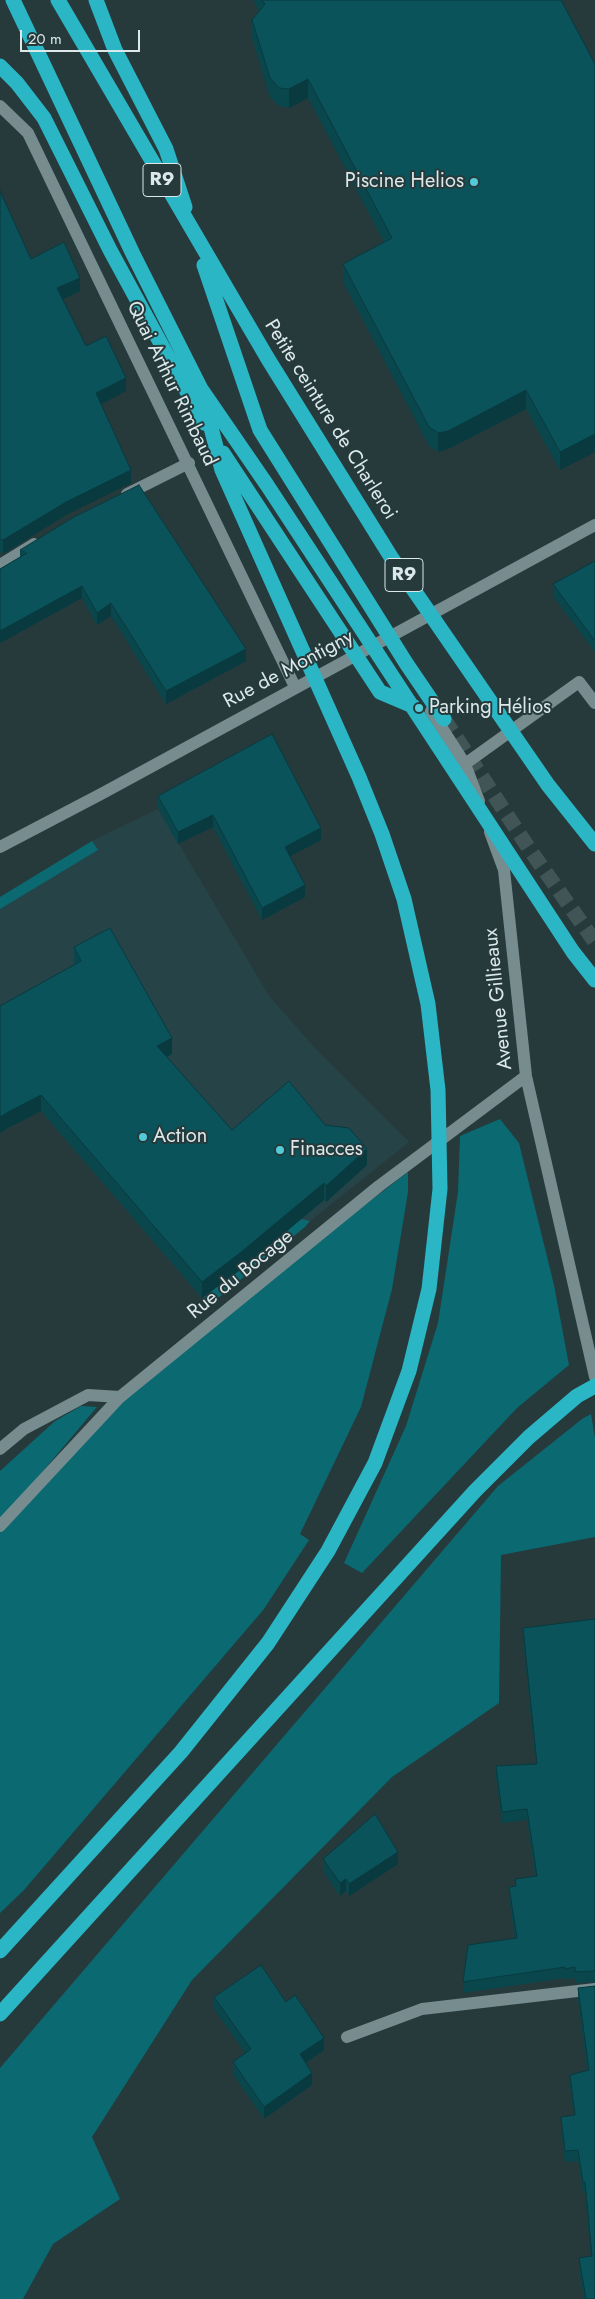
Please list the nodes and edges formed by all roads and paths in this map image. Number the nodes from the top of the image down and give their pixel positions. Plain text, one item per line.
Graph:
1 (13, 0) edge
2 (58, 0) edge
3 (96, 0) edge
4 (0, 66) edge
5 (0, 106) edge
6 (201, 389) junction
7 (189, 463) junction
8 (113, 501) edge
9 (595, 525) edge
10 (47, 536) edge
11 (0, 565) edge
12 (385, 640) junction
13 (295, 687) junction
14 (595, 703) edge
15 (465, 764) junction
16 (595, 844) edge
17 (0, 847) edge
18 (595, 980) edge
19 (526, 1076) junction
20 (595, 1378) edge
21 (595, 1386) edge
22 (120, 1397) junction
23 (0, 1449) edge
24 (0, 1526) edge
25 (0, 1951) edge
26 (595, 1990) edge
27 (0, 2014) edge
28 (347, 2037) dead end

1 - 6 highway
2 - 16 highway, Petite ceinture de Charleroi / R9
3 - 4 highway
5 - 7 street, Quai Arthur Rimbaud
6 - 18 highway
6 - 25 highway
7 - 8 street
7 - 13 street, Quai Arthur Rimbaud
9 - 12 street, Rue de Montigny
10 - 11 street
12 - 13 street, Rue de Montigny
12 - 15 street, Avenue Gillieaux
13 - 17 street, Rue de Montigny
14 - 15 street
15 - 19 street, Avenue Gillieaux
19 - 20 street, Avenue Gillieaux
19 - 22 street, Rue du Bocage
21 - 27 highway
22 - 23 street
22 - 24 street, Rue du Bocage
26 - 28 street

